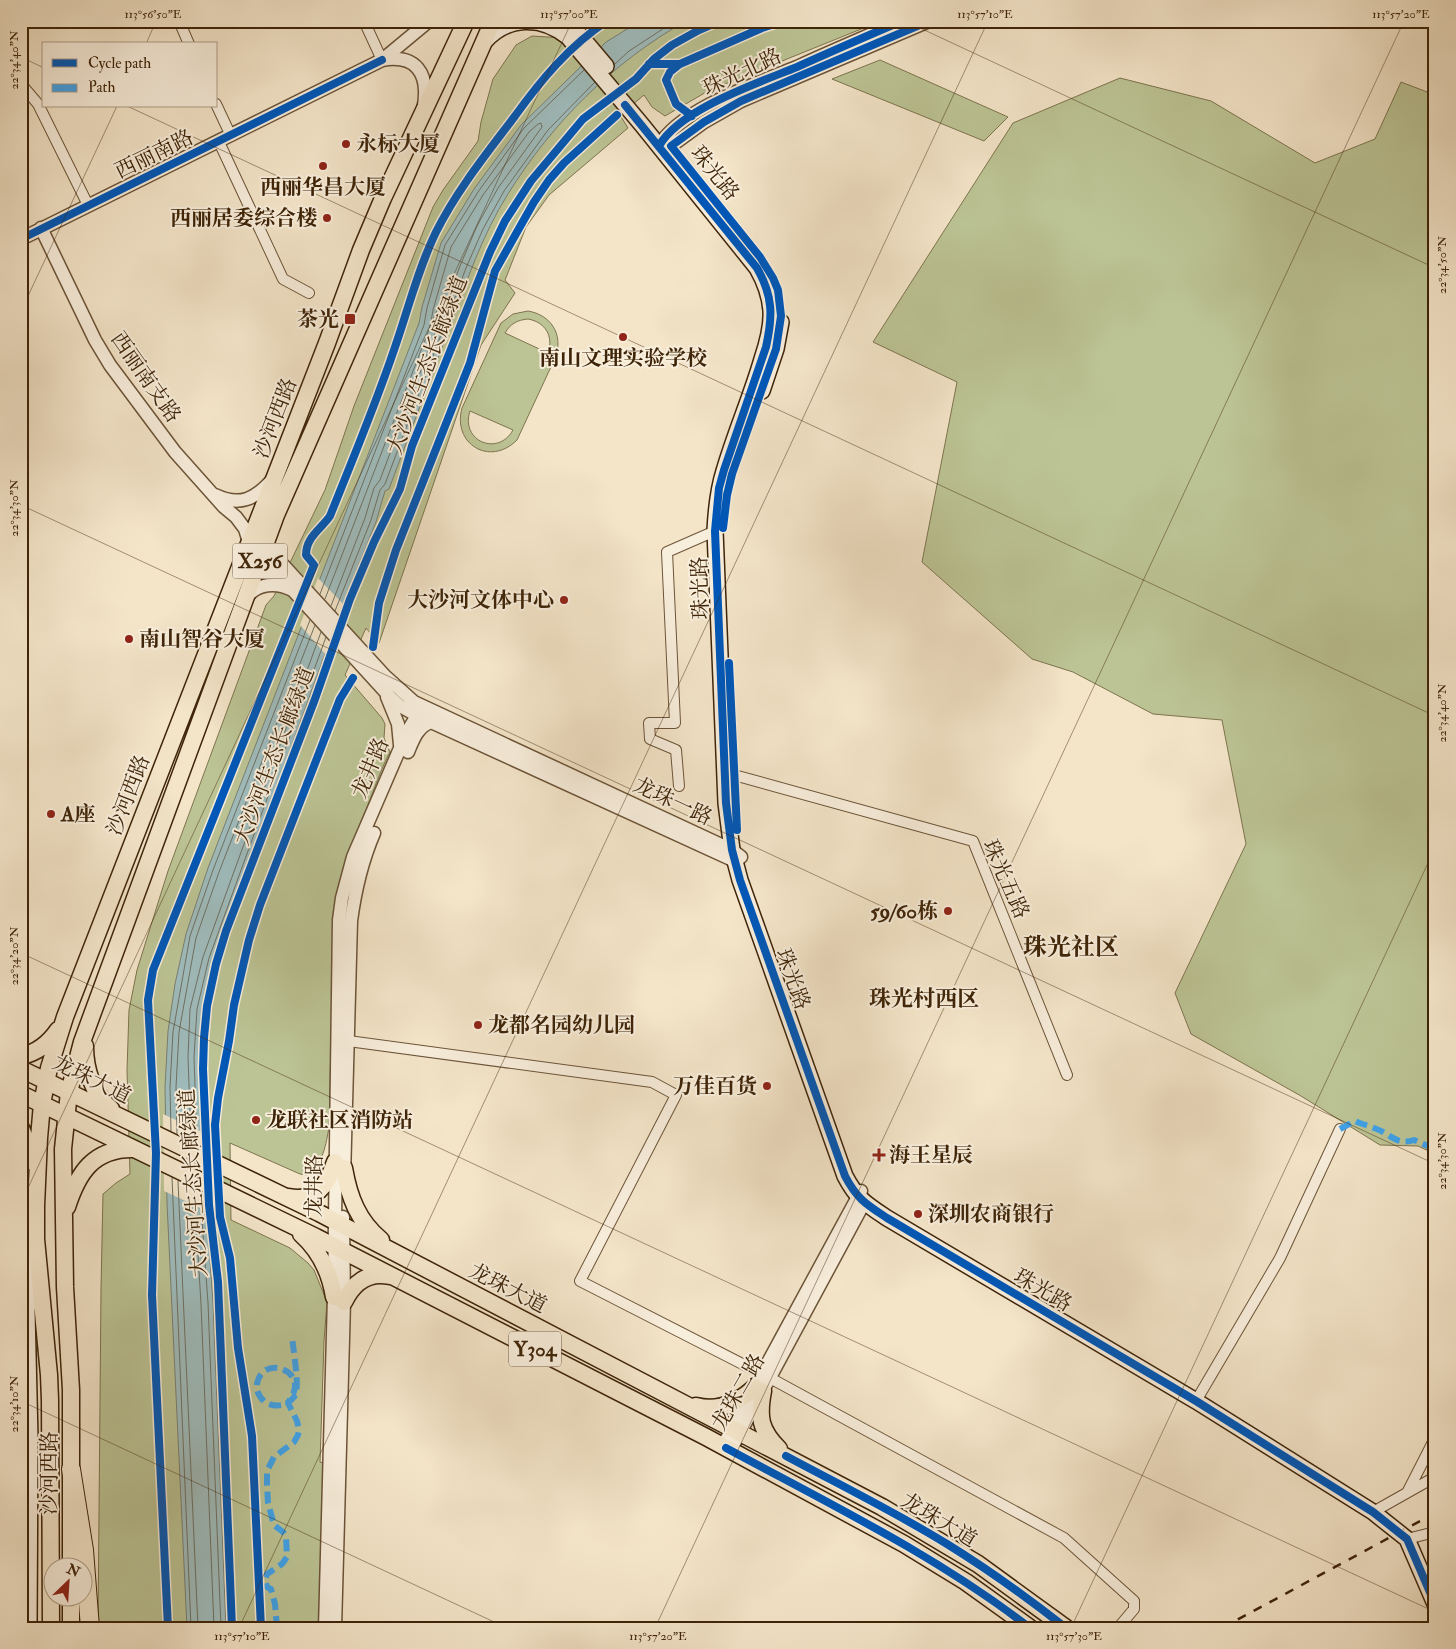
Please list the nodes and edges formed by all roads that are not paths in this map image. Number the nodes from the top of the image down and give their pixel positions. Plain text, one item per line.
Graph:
1 (180, 21) edge
2 (364, 21) edge
3 (430, 21) edge
4 (466, 21) edge
5 (493, 21) edge
6 (902, 21) edge
7 (929, 21) edge
8 (571, 30) edge
9 (189, 42) edge
10 (483, 43) junction
11 (382, 60) junction
12 (21, 84) edge
13 (218, 108) edge
14 (421, 119) junction
15 (230, 136) junction
16 (218, 142) junction
17 (665, 143) junction
18 (88, 205) junction
19 (41, 228) junction
20 (21, 239) edge
21 (309, 293) dead end
22 (276, 474) junction
23 (212, 494) junction
24 (715, 531) junction
25 (249, 534) junction
26 (264, 550) junction
27 (296, 593) junction
28 (246, 597) junction
29 (383, 691) junction
30 (428, 716) junction
31 (399, 753) junction
32 (734, 775) junction
33 (680, 786) dead end
34 (736, 856) junction
35 (65, 1017) junction
36 (87, 1030) junction
37 (342, 1040) junction
38 (21, 1056) edge
39 (21, 1069) edge
40 (1067, 1075) dead end
41 (46, 1081) junction
42 (69, 1092) junction
43 (21, 1094) edge
44 (42, 1104) junction
45 (66, 1116) junction
46 (118, 1116) junction
47 (21, 1128) edge
48 (1340, 1129) dead end
49 (134, 1149) junction
50 (339, 1165) junction
51 (37, 1181) junction
52 (282, 1195) junction
53 (861, 1197) junction
54 (64, 1218) junction
55 (338, 1224) junction
56 (29, 1225) edge
57 (292, 1225) junction
58 (36, 1240) junction
59 (338, 1248) junction
60 (407, 1259) junction
61 (397, 1278) junction
62 (339, 1300) junction
63 (762, 1382) junction
64 (1196, 1401) junction
65 (683, 1402) junction
66 (736, 1430) junction
67 (1435, 1438) edge
68 (726, 1448) junction
69 (786, 1456) junction
70 (71, 1469) junction
71 (1435, 1477) edge
72 (1408, 1492) junction
73 (1374, 1512) junction
74 (1435, 1532) edge
75 (1407, 1539) junction
76 (71, 1556) edge
77 (1435, 1604) edge
78 (71, 1606) edge
79 (29, 1628) edge
80 (51, 1628) edge
81 (71, 1628) edge
82 (90, 1628) edge
83 (325, 1628) edge
84 (335, 1628) edge
85 (1030, 1628) edge
86 (1066, 1628) edge
87 (1118, 1628) edge

1 - 9 street
2 - 11 street
3 - 11 street, 西丽南路
4 - 14 main road, 沙河西路 / X256
5 - 10 main road, 沙河西路 / X256
6 - 17 street, 珠光北路
7 - 17 street, 珠光北路
8 - 10 main road, 珠光路
8 - 17 main road, 珠光路
10 - 26 main road, 沙河西路 / X256
11 - 14 street, 西丽南路
11 - 15 street, 西丽南路
12 - 18 street
13 - 15 street
14 - 22 main road, 沙河西路 / X256
15 - 16 street, 西丽南路
16 - 18 street, 西丽南路
16 - 21 street
17 - 24 main road, 珠光路
17 - 32 main road, 珠光路
18 - 19 street, 西丽南路
19 - 20 street, 西丽南路
19 - 23 street, 西丽南支路
22 - 23 street
22 - 25 main road, 沙河西路 / X256
23 - 25 street, 西丽南支路
24 - 33 street
24 - 34 main road, 珠光路
25 - 26 street, 龙珠一路
25 - 35 main road, 沙河西路 / X256
26 - 27 street, 龙珠一路
26 - 28 main road, 沙河西路 / X256
26 - 30 street, 龙珠一路
27 - 28 street
27 - 29 street, 龙珠一路
28 - 36 main road, 沙河西路 / X256
29 - 30 street, 龙珠一路
29 - 31 street
30 - 31 street, 龙井路
30 - 34 street, 龙珠一路
30 - 37 street, 龙井路
31 - 37 street, 龙井路
32 - 34 main road, 珠光路
32 - 40 street, 珠光五路
34 - 53 main road, 珠光路
35 - 38 main road, X256
35 - 41 main road, 沙河西路
36 - 42 main road, 沙河西路 / X256
36 - 46 main road
37 - 50 street, 龙井路
37 - 63 street
39 - 41 main road, 龙珠大道
41 - 42 main road, 龙珠大道
41 - 44 main road, 沙河西路
42 - 45 main road, 沙河西路 / X256
42 - 46 main road, 龙珠大道
43 - 44 main road, 龙珠大道
44 - 45 main road, 龙珠大道
44 - 51 main road, 沙河西路
45 - 49 main road, 龙珠大道
45 - 54 main road, 沙河西路
46 - 52 main road, 龙珠大道
47 - 51 main road
48 - 64 street
49 - 54 main road
49 - 57 main road, 龙珠大道 / Y304
50 - 52 main road
50 - 55 street, 龙井路
50 - 60 main road
51 - 56 main road, 沙河西路
52 - 55 main road, 龙珠大道
53 - 63 street, 龙珠二路
53 - 64 main road, 珠光路
54 - 70 main road, 沙河西路
55 - 59 street, 龙井路
55 - 60 main road, 龙珠大道
56 - 58 main road, 沙河西路
57 - 59 main road, 龙珠大道 / Y304
57 - 62 main road
58 - 79 main road
58 - 80 main road, 沙河西路
59 - 61 main road, 龙珠大道 / Y304
59 - 62 street, 龙井路
60 - 65 main road, 龙珠大道
61 - 62 main road
61 - 68 main road, 龙珠大道 / Y304
62 - 83 street, 龙井路
62 - 84 street, 龙井路
63 - 65 main road
63 - 66 street, 龙珠二路
63 - 69 main road
63 - 87 street
64 - 73 main road, 珠光路
65 - 66 main road, 龙珠大道
66 - 68 street, 龙珠二路
66 - 69 main road, 龙珠大道
67 - 72 street
68 - 85 main road, 龙珠大道 / Y304
69 - 86 main road, 龙珠大道
70 - 76 main road, 沙河西路
70 - 82 highway
71 - 72 street
72 - 73 street
73 - 75 main road, 珠光路
74 - 75 street
75 - 77 main road, 珠光路
78 - 81 main road

